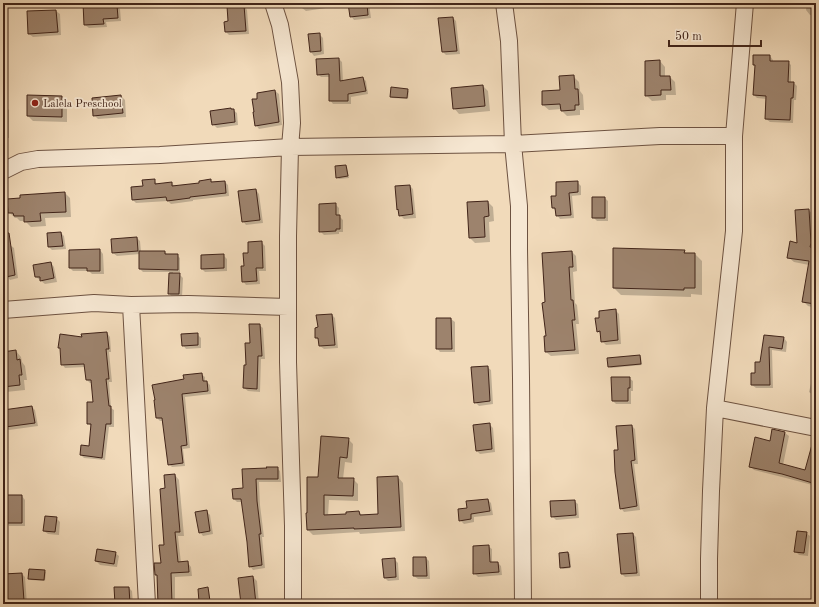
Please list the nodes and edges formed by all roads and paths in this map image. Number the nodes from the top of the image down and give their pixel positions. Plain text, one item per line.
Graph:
1 (273, 3) edge
2 (504, 3) edge
3 (745, 3) edge
4 (734, 136) junction
5 (513, 144) junction
6 (290, 147) junction
7 (3, 171) edge
8 (131, 305) junction
9 (288, 307) junction
10 (3, 310) edge
11 (715, 408) junction
12 (816, 428) edge
13 (147, 604) edge
14 (292, 604) edge
15 (523, 604) edge
16 (709, 604) edge

1 - 6 street
2 - 5 street
3 - 4 street
4 - 5 street
4 - 11 street
5 - 6 street
5 - 15 street
6 - 7 street
6 - 9 street
8 - 9 street
8 - 10 street
8 - 13 street
9 - 14 street
11 - 12 street
11 - 16 street

